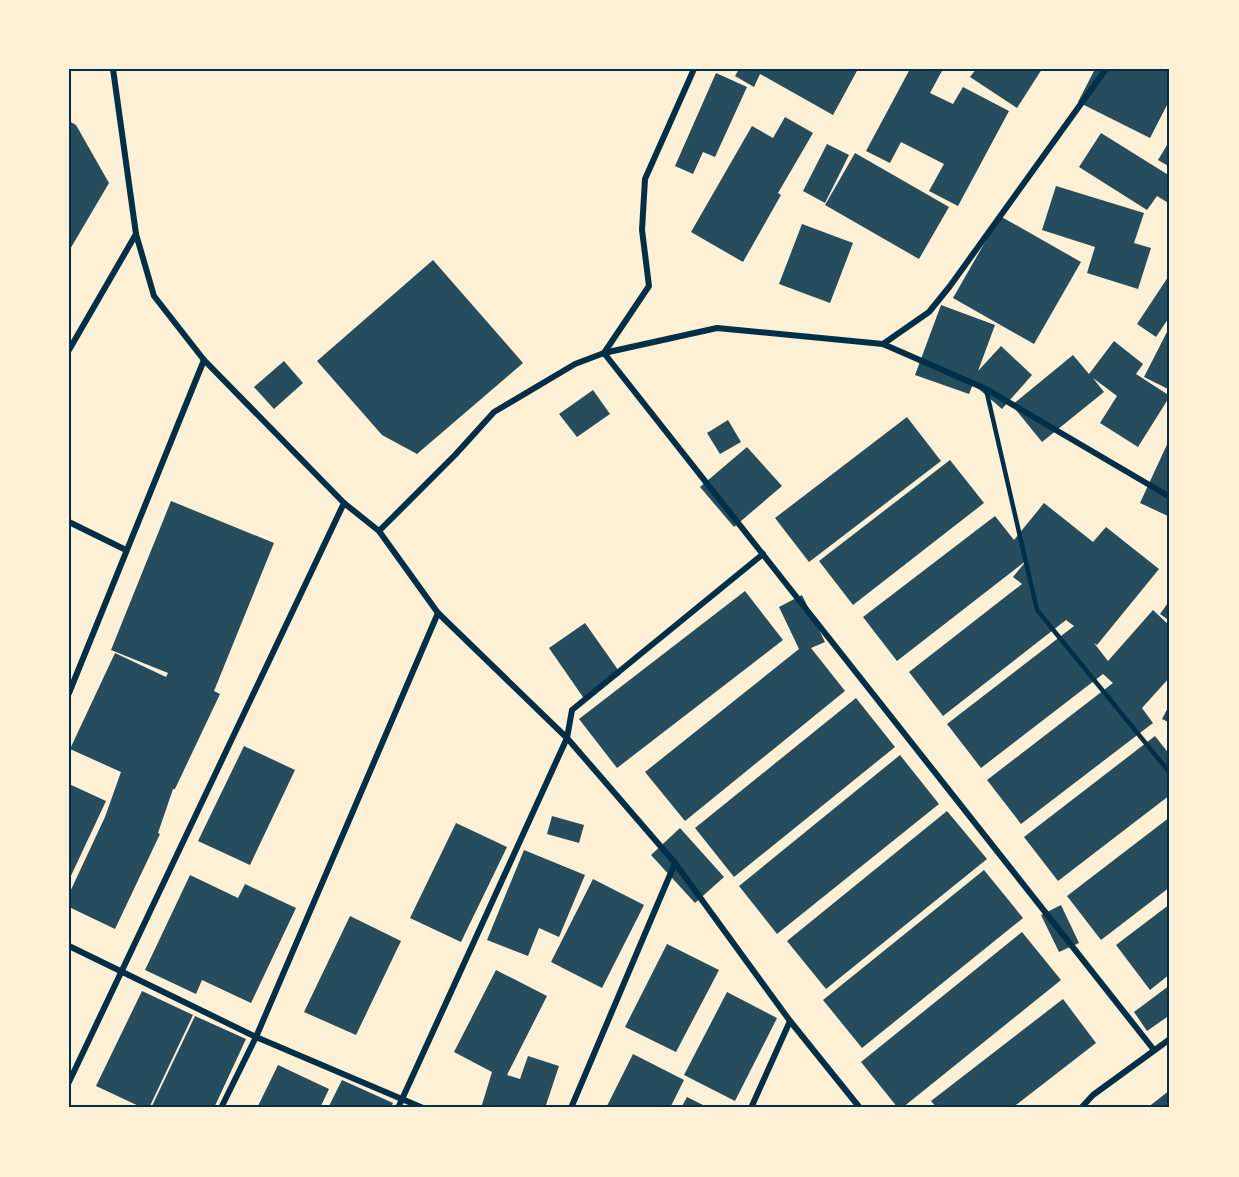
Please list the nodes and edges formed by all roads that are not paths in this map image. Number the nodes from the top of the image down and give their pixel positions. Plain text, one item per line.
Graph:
1 (113, 69) edge
2 (693, 69) edge
3 (1106, 69) edge
4 (136, 234) junction
5 (883, 344) junction
6 (69, 350) edge
7 (604, 353) junction
8 (204, 360) junction
9 (986, 389) junction
10 (1170, 496) edge
11 (344, 503) junction
12 (69, 522) edge
13 (379, 531) junction
14 (126, 550) junction
15 (763, 554) junction
16 (438, 613) junction
17 (69, 693) edge
18 (567, 738) junction
19 (1170, 773) edge
20 (675, 863) junction
21 (69, 946) edge
22 (121, 972) junction
23 (790, 1021) junction
24 (256, 1037) junction
25 (1170, 1039) edge
26 (1154, 1050) junction
27 (69, 1082) edge
28 (401, 1099) junction
29 (221, 1108) edge
30 (398, 1108) edge
31 (423, 1108) edge
32 (572, 1108) edge
33 (752, 1108) edge
34 (861, 1108) edge
35 (1081, 1108) edge

1 - 4 street
2 - 7 street
3 - 5 street
4 - 6 street
4 - 8 street
5 - 7 street
5 - 9 street
7 - 13 street
7 - 15 street
8 - 11 street
8 - 14 street
9 - 10 street
9 - 19 lane
11 - 13 street
11 - 22 street
12 - 14 street
13 - 16 street
14 - 17 street
15 - 18 street
15 - 26 street
16 - 18 street
16 - 24 street
18 - 20 street
18 - 28 street
20 - 23 street
20 - 32 street
21 - 22 street
22 - 24 street
22 - 27 street
23 - 33 street
23 - 34 street
24 - 28 street
24 - 29 street
25 - 26 street
26 - 35 street
28 - 30 street
28 - 31 street

